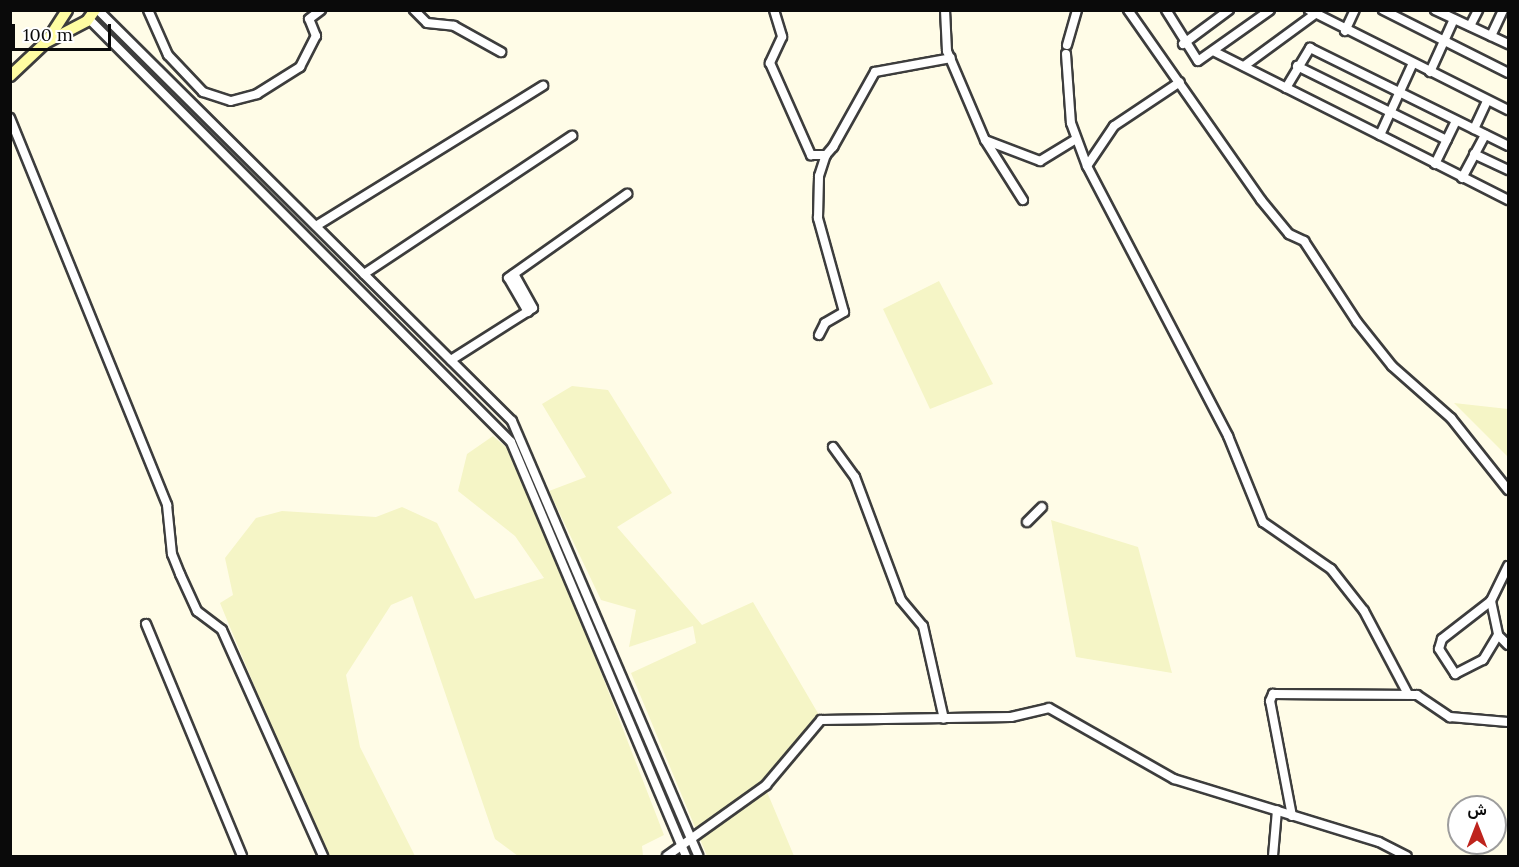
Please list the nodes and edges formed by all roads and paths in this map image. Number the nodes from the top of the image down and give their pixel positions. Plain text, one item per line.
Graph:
1 (67, 10) edge
2 (148, 10) edge
3 (321, 10) edge
4 (414, 10) edge
5 (774, 10) edge
6 (945, 10) edge
7 (1077, 10) edge
8 (1128, 10) edge
9 (1166, 10) edge
10 (1230, 10) edge
11 (1270, 10) edge
12 (1354, 10) edge
13 (1383, 10) edge
14 (1435, 10) edge
15 (1478, 10) edge
16 (1312, 12) edge
17 (1505, 13) edge
18 (90, 16) edge
19 (1452, 16) edge
20 (1470, 26) junction
21 (1345, 31) junction
22 (1491, 36) junction
23 (1444, 42) junction
24 (45, 43) junction
25 (1183, 44) junction
26 (1509, 44) edge
27 (1067, 45) dead end
28 (501, 52) dead end
29 (1215, 52) junction
30 (1066, 54) dead end
31 (951, 58) junction
32 (1413, 63) junction
33 (1244, 66) junction
34 (1297, 66) junction
35 (1431, 72) junction
36 (1509, 73) edge
37 (10, 76) edge
38 (1180, 82) junction
39 (543, 86) dead end
40 (1286, 88) junction
41 (1400, 93) junction
42 (1487, 101) junction
43 (1509, 110) edge
44 (1390, 112) junction
45 (10, 118) edge
46 (1456, 121) junction
47 (1474, 129) junction
48 (1380, 135) junction
49 (1485, 135) junction
50 (572, 136) dead end
51 (1076, 139) junction
52 (985, 140) junction
53 (1447, 140) junction
54 (1509, 146) edge
55 (1474, 154) junction
56 (826, 155) junction
57 (1435, 164) junction
58 (1087, 166) junction
59 (1509, 170) edge
60 (1462, 178) junction
61 (627, 194) dead end
62 (1023, 200) dead end
63 (1509, 201) edge
64 (316, 226) junction
65 (364, 274) junction
66 (819, 335) dead end
67 (451, 360) junction
68 (833, 447) dead end
69 (1509, 490) edge
70 (1042, 507) dead end
71 (1027, 522) dead end
72 (1509, 566) edge
73 (1491, 601) junction
74 (146, 624) dead end
75 (1498, 635) junction
76 (1509, 645) edge
77 (1408, 694) junction
78 (944, 719) junction
79 (1509, 722) edge
80 (1277, 810) junction
81 (1292, 816) junction
82 (691, 840) junction
83 (682, 846) junction
84 (242, 856) edge
85 (323, 856) edge
86 (667, 856) edge
87 (686, 856) edge
88 (698, 856) edge
89 (1273, 856) edge
90 (1407, 856) edge

1 - 18 main road
1 - 24 main road
2 - 3 street
4 - 28 street
5 - 56 street
6 - 31 street
7 - 27 street
8 - 38 street
9 - 25 street
10 - 25 street
11 - 29 street
12 - 21 street
13 - 23 street
14 - 19 street
15 - 20 street
16 - 21 street
16 - 33 street
17 - 22 street
18 - 24 main road
18 - 64 street
18 - 83 street
19 - 20 street
19 - 23 street
20 - 22 street
21 - 32 street
22 - 26 street
23 - 35 street
23 - 36 street
24 - 37 main road
25 - 29 street
29 - 33 street
30 - 51 street
31 - 52 street
31 - 56 street
32 - 35 street
32 - 41 street
33 - 40 street
34 - 40 street
34 - 41 street
34 - 44 street
35 - 42 street
38 - 58 street
38 - 69 street
39 - 64 street
40 - 48 street
41 - 44 street
41 - 46 street
42 - 43 street
42 - 47 street
44 - 48 street
44 - 53 street
45 - 85 street
46 - 47 street
46 - 53 street
47 - 49 street
48 - 57 street
49 - 54 street
49 - 55 street
50 - 65 street
51 - 52 street
51 - 58 street
52 - 62 street
53 - 57 street
55 - 59 street
55 - 60 street
56 - 66 street
57 - 60 street
58 - 77 street
60 - 63 street
61 - 67 street
64 - 65 street
65 - 67 street
67 - 82 street
68 - 78 street
70 - 71 street
72 - 73 street
73 - 75 street
73 - 75 street
74 - 84 street
75 - 76 street
77 - 79 street
77 - 81 street
78 - 80 street
78 - 82 street
80 - 81 street
80 - 89 street
81 - 90 street
82 - 83 street
82 - 88 street
83 - 86 street
83 - 87 street

